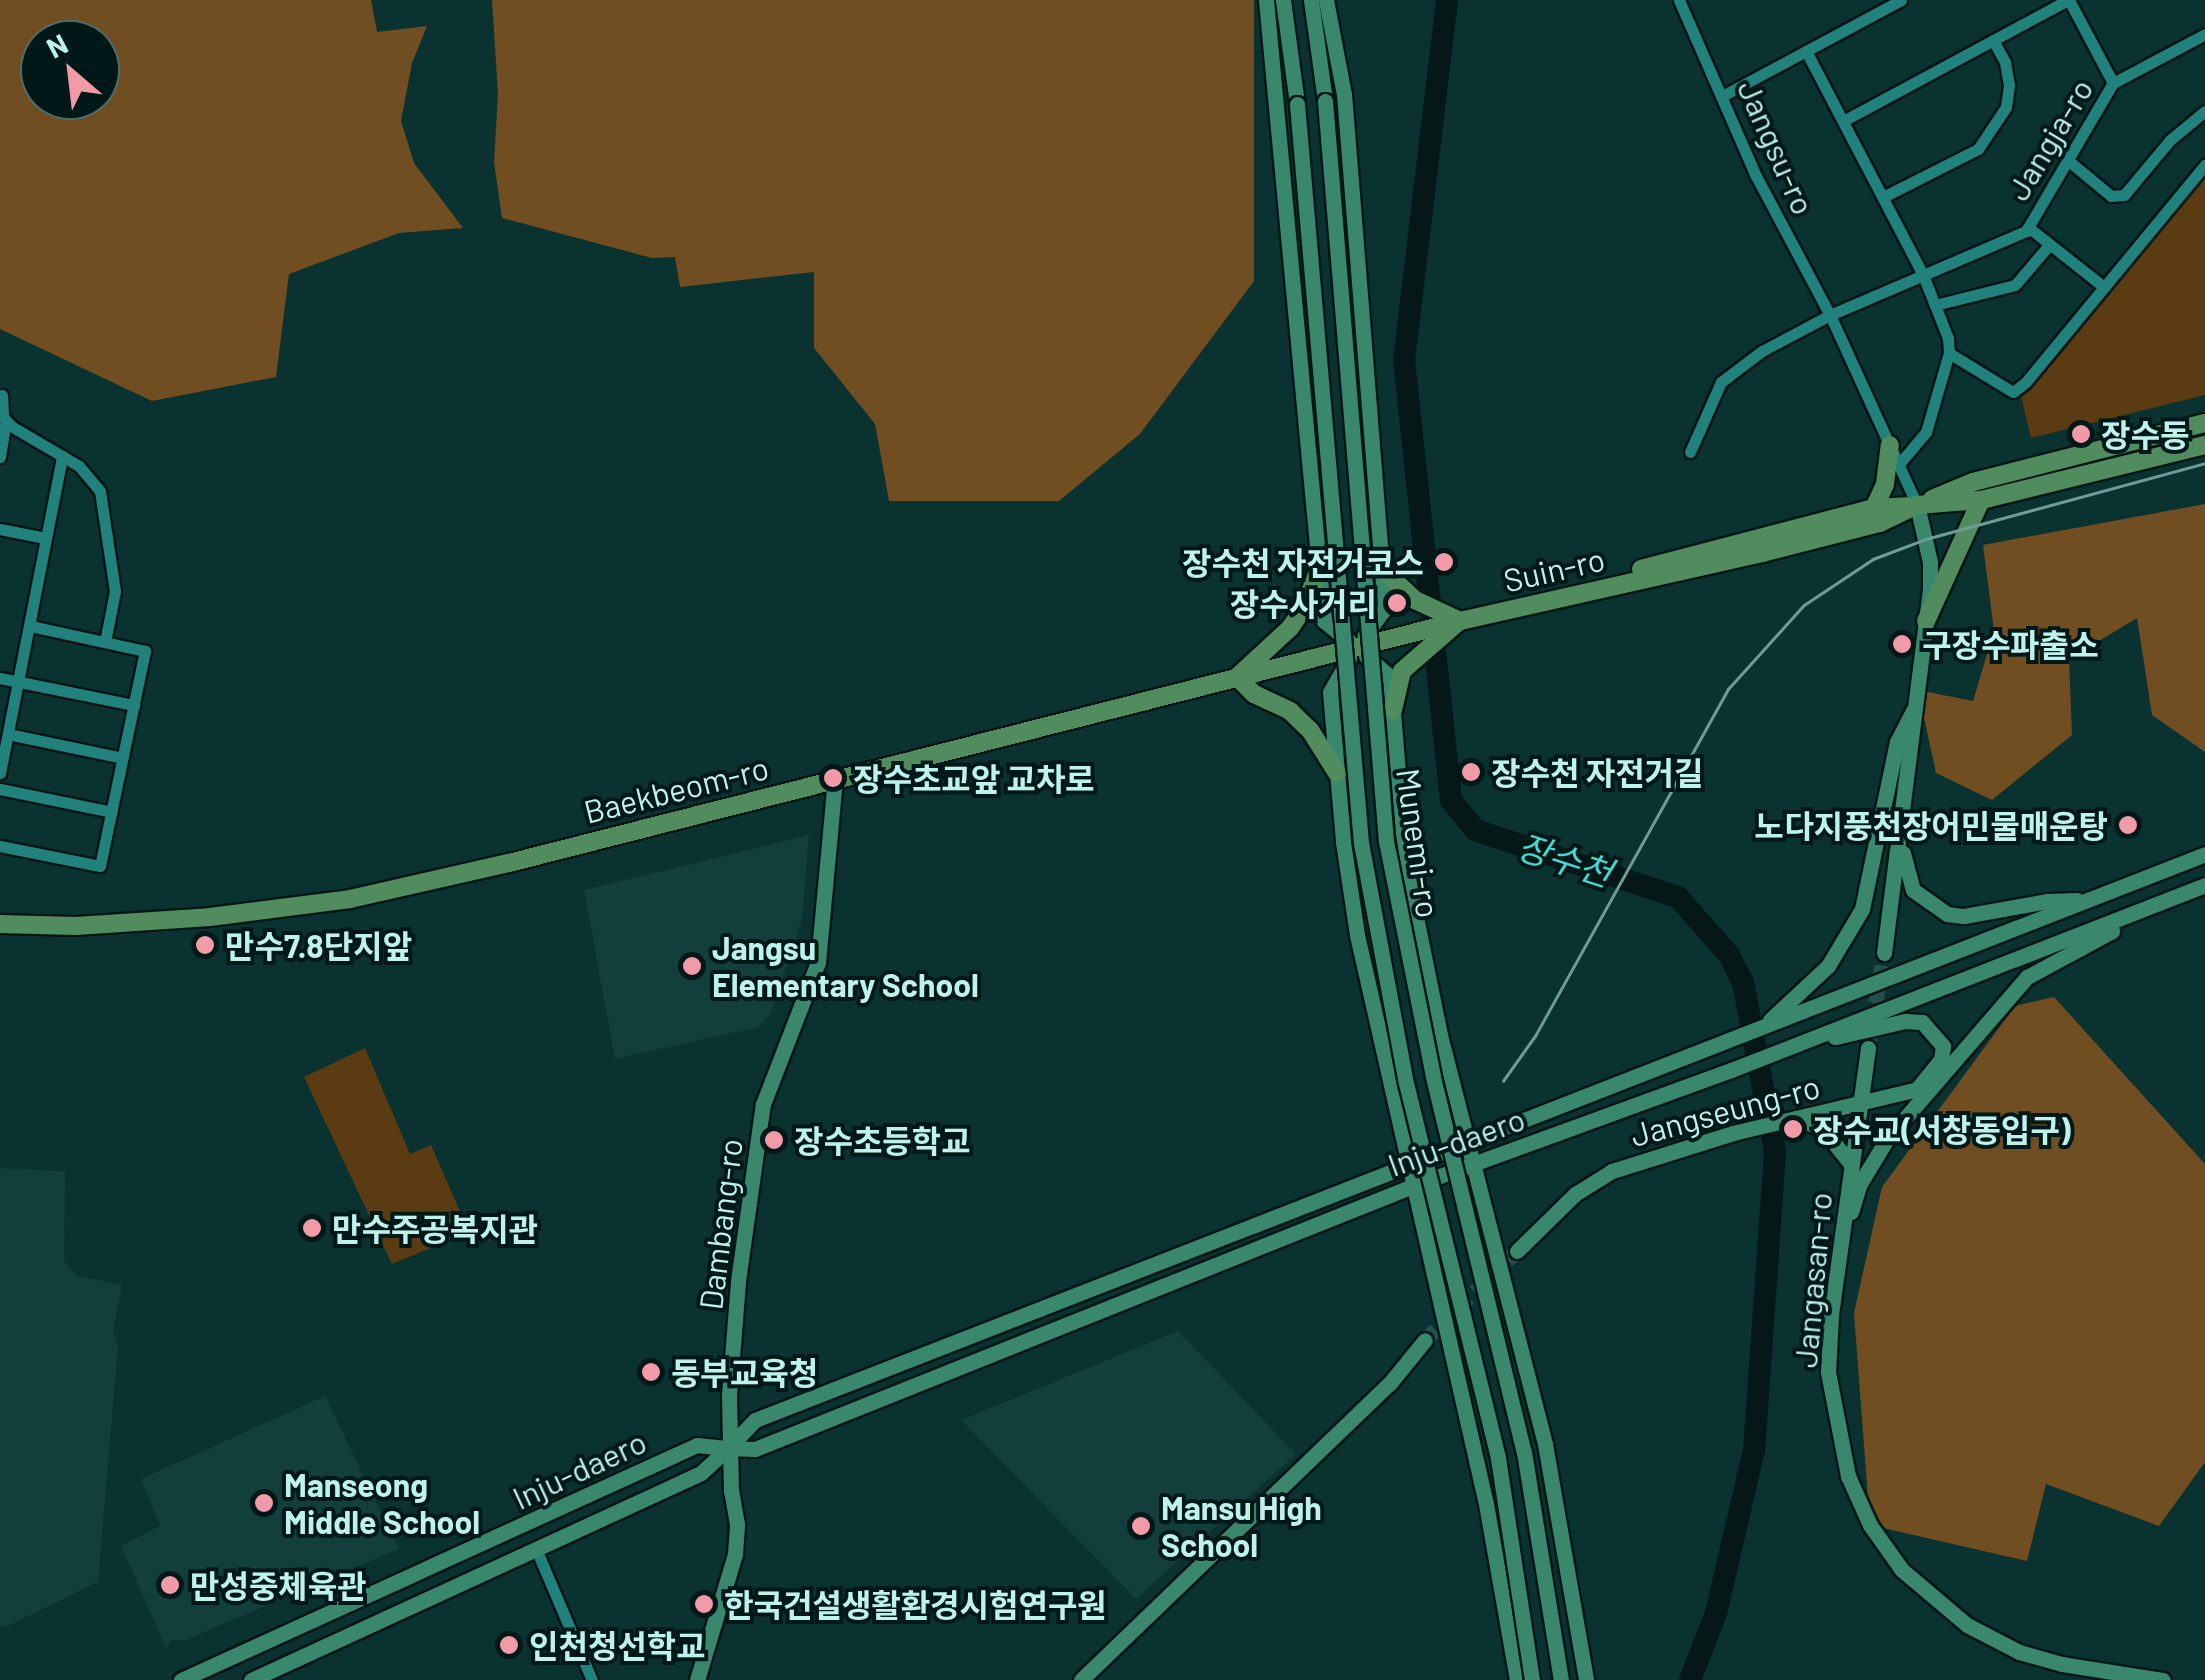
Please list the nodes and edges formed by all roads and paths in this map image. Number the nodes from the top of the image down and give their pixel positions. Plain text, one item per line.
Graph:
1 (1266, 0) edge
2 (1283, 0) edge
3 (1310, 0) edge
4 (1326, 0) edge
5 (1679, 0) edge
6 (1901, 0) edge
7 (2068, 0) edge
8 (2205, 34) edge
9 (1993, 40) junction
10 (1806, 51) junction
11 (2113, 82) junction
12 (1722, 96) junction
13 (2205, 111) edge
14 (1843, 121) junction
15 (2070, 162) junction
16 (2205, 165) edge
17 (1883, 198) junction
18 (2028, 228) junction
19 (2049, 245) junction
20 (1923, 275) junction
21 (2104, 288) junction
22 (1935, 305) junction
23 (1830, 314) junction
24 (1948, 353) junction
25 (2, 394) edge
26 (6, 421) junction
27 (2205, 423) edge
28 (2205, 444) edge
29 (1890, 445) junction
30 (1690, 452) dead end
31 (0, 456) edge
32 (62, 456) junction
33 (1898, 464) junction
34 (1982, 500) junction
35 (1916, 506) junction
36 (1874, 508) junction
37 (0, 528) edge
38 (45, 538) junction
39 (1382, 569) junction
40 (1319, 570) junction
41 (1466, 620) junction
42 (1926, 621) junction
43 (30, 626) junction
44 (105, 642) junction
45 (1356, 647) junction
46 (1237, 677) junction
47 (0, 678) edge
48 (18, 682) junction
49 (1918, 701) junction
50 (134, 705) junction
51 (1393, 710) junction
52 (8, 734) junction
53 (123, 758) junction
54 (0, 773) edge
55 (1337, 773) junction
56 (835, 780) junction
57 (0, 789) edge
58 (112, 812) junction
59 (1900, 839) junction
60 (0, 846) edge
61 (2205, 854) edge
62 (2202, 886) edge
63 (2086, 900) junction
64 (0, 924) edge
65 (1884, 953) tunnel mouth
66 (1768, 1023) junction
67 (1868, 1048) tunnel mouth
68 (1775, 1052) junction
69 (1858, 1102) junction
70 (1790, 1119) junction
71 (1468, 1141) junction
72 (1408, 1163) junction
73 (1475, 1163) junction
74 (1850, 1163) junction
75 (1415, 1185) junction
76 (1516, 1250) tunnel mouth
77 (1839, 1254) junction
78 (1424, 1340) tunnel mouth
79 (728, 1448) junction
80 (536, 1549) junction
81 (182, 1680) edge
82 (251, 1680) edge
83 (592, 1680) edge
84 (697, 1680) edge
85 (1081, 1680) edge
86 (1518, 1680) edge
87 (1532, 1680) edge
88 (1561, 1680) edge
89 (1586, 1680) edge
90 (2163, 1680) edge

1 - 40 main road
2 - 87 main road, Munemi-ro, bridge
3 - 88 main road, Munemi-ro, bridge
4 - 39 main road
5 - 12 street, Jangsu-ro
6 - 10 street
7 - 9 street
7 - 11 street
8 - 11 street, Jangja-ro
9 - 14 street
9 - 17 street
10 - 12 street
10 - 14 street
11 - 15 street, Jangja-ro
12 - 23 street, Jangsu-ro
13 - 15 street
14 - 17 street
15 - 18 street, Jangja-ro
16 - 21 street
17 - 20 street
18 - 19 street
18 - 20 street, Jangja-ro
19 - 21 street
19 - 22 street
20 - 22 street
20 - 23 street, Jangja-ro
21 - 24 street
22 - 24 street
23 - 29 street, Jangsu-ro
23 - 30 street
24 - 33 street
25 - 26 street
26 - 31 street
26 - 32 street
27 - 35 main road, Suin-ro
28 - 34 main road, Suin-ro
29 - 33 street, Jangsu-ro
29 - 36 main road
32 - 38 street
32 - 44 street
33 - 35 street, Jangsu-ro
34 - 35 main road, Suin-ro
34 - 42 main road
35 - 36 main road, Suin-ro
35 - 41 main road, Suin-ro
35 - 42 main road
36 - 41 main road, Suin-ro
37 - 38 street
38 - 43 street
39 - 41 main road
39 - 45 main road
40 - 45 main road
40 - 46 main road
41 - 45 main road
41 - 51 main road
42 - 49 main road
43 - 44 street
43 - 48 street
44 - 50 street
45 - 46 main road, Baekbeom-ro
45 - 51 main road
45 - 55 main road
46 - 55 main road
46 - 56 main road, Baekbeom-ro
47 - 48 street
48 - 50 street
48 - 52 street
49 - 59 main road
49 - 66 main road
50 - 53 street
51 - 71 main road
52 - 53 street
52 - 54 street
53 - 58 street
55 - 72 main road
56 - 64 main road, Baekbeom-ro
56 - 79 main road, Dambang-ro
57 - 58 street
58 - 60 street
59 - 63 main road
59 - 65 main road
61 - 63 main road
62 - 68 main road, Inju-daero
62 - 77 main road
63 - 66 main road
66 - 71 main road, Inju-daero
67 - 69 main road, Jangasan-ro
68 - 69 main road, Jangseung-ro
68 - 73 main road, Inju-daero
69 - 70 main road, Jangseung-ro
69 - 74 main road, Jangasan-ro
70 - 74 main road
70 - 76 main road, Jangseung-ro
71 - 72 main road, Inju-daero
71 - 73 main road
72 - 75 main road
72 - 79 main road, Inju-daero
73 - 75 main road, Inju-daero
73 - 89 main road
74 - 77 main road, Jangasan-ro
75 - 79 main road, Inju-daero
75 - 86 main road
77 - 90 main road, Jangasan-ro
78 - 85 main road
79 - 80 main road, Inju-daero
79 - 81 main road, Inju-daero
79 - 84 main road, Dambang-ro
80 - 82 main road, Inju-daero
80 - 83 street

